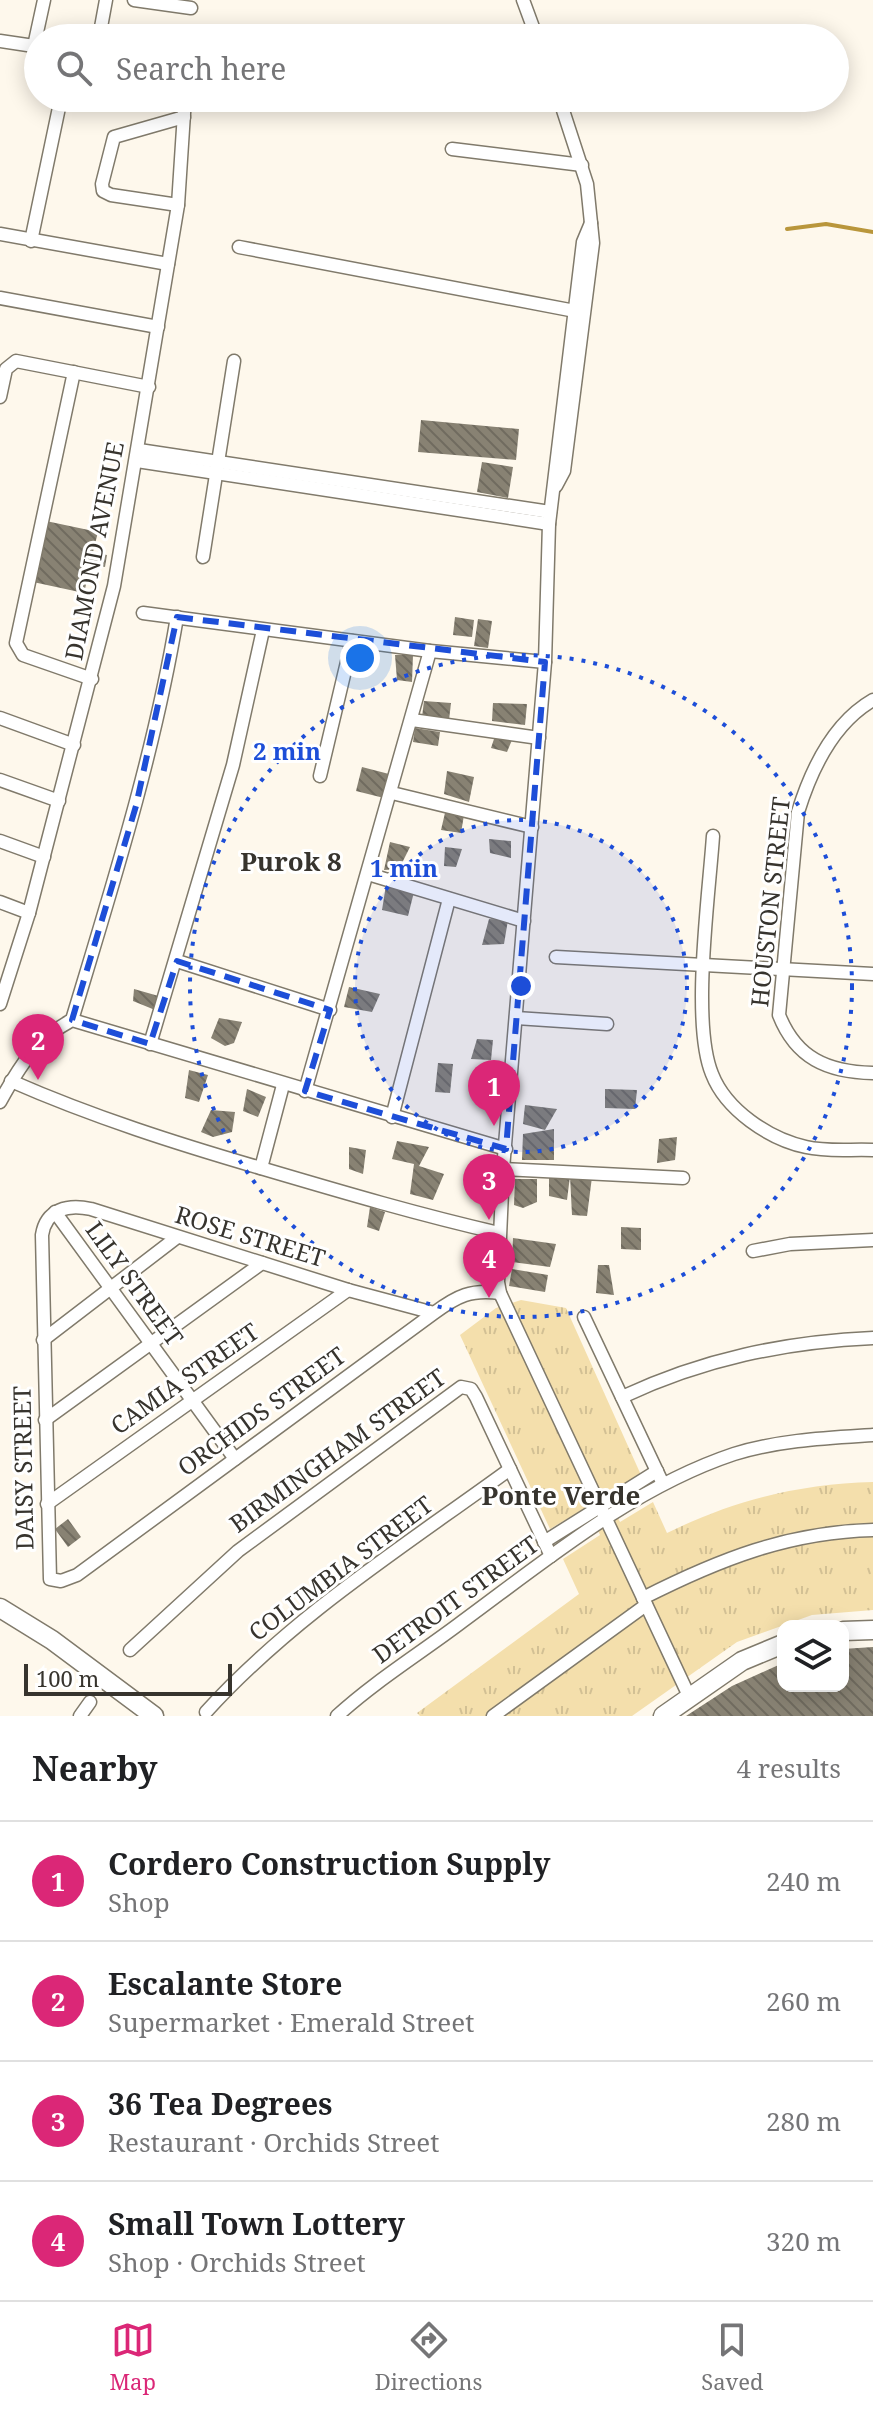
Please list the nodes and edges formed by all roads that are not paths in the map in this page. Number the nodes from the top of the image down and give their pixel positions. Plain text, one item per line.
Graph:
1 (44, 0) edge
2 (106, 0) edge
3 (134, 0) edge
4 (523, 0) edge
5 (191, 9) edge
6 (39, 24) edge
7 (102, 24) edge
8 (532, 24) edge
9 (0, 41) edge
10 (24, 45) edge
11 (58, 112) edge
12 (184, 112) edge
13 (564, 112) edge
14 (184, 117) junction
15 (452, 149) dead end
16 (582, 165) junction
17 (178, 205) junction
18 (591, 223) junction
19 (0, 234) edge
20 (31, 241) junction
21 (239, 247) dead end
22 (168, 264) junction
23 (0, 298) edge
24 (575, 311) junction
25 (158, 327) junction
26 (234, 361) dead end
27 (74, 372) junction
28 (149, 387) junction
29 (0, 397) edge
30 (138, 455) junction
31 (217, 467) junction
32 (553, 491) junction
33 (550, 518) junction
34 (203, 557) dead end
35 (143, 613) dead end
36 (177, 617) junction
37 (263, 630) junction
38 (352, 641) junction
39 (430, 651) junction
40 (545, 662) junction
41 (92, 679) junction
42 (873, 700) edge
43 (0, 718) edge
44 (412, 720) junction
45 (539, 738) junction
46 (74, 745) junction
47 (320, 776) dead end
48 (0, 780) edge
49 (392, 793) junction
50 (59, 801) junction
51 (532, 827) junction
52 (713, 836) dead end
53 (0, 841) edge
54 (44, 857) junction
55 (368, 874) junction
56 (449, 899) junction
57 (0, 902) edge
58 (29, 913) junction
59 (524, 921) junction
60 (556, 957) dead end
61 (177, 961) junction
62 (705, 965) junction
63 (784, 969) junction
64 (873, 974) edge
65 (0, 1004) edge
66 (330, 1010) junction
67 (516, 1018) junction
68 (72, 1020) junction
69 (607, 1024) dead end
70 (150, 1044) junction
71 (873, 1073) edge
72 (6, 1085) edge
73 (283, 1085) junction
74 (305, 1091) junction
75 (0, 1102) edge
76 (392, 1117) junction
77 (506, 1149) junction
78 (873, 1150) edge
79 (261, 1168) junction
80 (503, 1169) junction
81 (683, 1178) dead end
82 (55, 1212) junction
83 (499, 1233) junction
84 (176, 1238) junction
85 (873, 1240) edge
86 (753, 1251) dead end
87 (262, 1263) junction
88 (110, 1288) junction
89 (348, 1290) junction
90 (500, 1293) junction
91 (434, 1313) junction
92 (584, 1317) dead end
93 (873, 1338) edge
94 (43, 1340) junction
95 (150, 1343) junction
96 (622, 1397) junction
97 (192, 1401) junction
98 (45, 1420) junction
99 (873, 1435) edge
100 (235, 1459) junction
101 (510, 1469) junction
102 (657, 1471) junction
103 (663, 1484) junction
104 (47, 1504) junction
105 (599, 1506) junction
106 (606, 1520) junction
107 (873, 1530) edge
108 (544, 1542) junction
109 (551, 1556) junction
110 (54, 1581) joint
111 (644, 1601) junction
112 (0, 1608) edge
113 (873, 1630) edge
114 (849, 1631) edge
115 (777, 1646) edge
116 (130, 1650) dead end
117 (689, 1696) junction
118 (90, 1702) dead end
119 (206, 1712) dead end
120 (80, 1716) edge
121 (154, 1716) edge
122 (337, 1716) edge
123 (493, 1716) edge
124 (663, 1716) edge

1 - 6 street
2 - 7 street
3 - 5 street
4 - 8 street
9 - 10 street
11 - 20 street
12 - 14 street, DIAMOND AVENUE
13 - 16 street
14 - 17 street, DIAMOND AVENUE
14 - 17 street
15 - 16 street
16 - 18 street
17 - 22 street, DIAMOND AVENUE
18 - 24 street
18 - 32 street
19 - 20 street
20 - 22 street
21 - 24 street
22 - 25 street, DIAMOND AVENUE
23 - 25 street
24 - 32 street
25 - 28 street, DIAMOND AVENUE
26 - 31 street
27 - 28 street
27 - 29 street
27 - 41 street
28 - 30 street, DIAMOND AVENUE
30 - 31 street
30 - 41 street, DIAMOND AVENUE
31 - 33 street
31 - 34 street
32 - 33 street
33 - 40 street
35 - 36 street
36 - 37 street
36 - 68 street
37 - 38 street
37 - 61 street
38 - 39 street
38 - 47 street
39 - 40 street
39 - 44 street
40 - 45 street
41 - 46 street, DIAMOND AVENUE
42 - 63 street, HOUSTON STREET
43 - 46 street
44 - 45 street
44 - 49 street
45 - 51 street
46 - 50 street, DIAMOND AVENUE
48 - 50 street
49 - 51 street
49 - 55 street
50 - 54 street, DIAMOND AVENUE
51 - 59 street
52 - 62 street
53 - 54 street
54 - 58 street, DIAMOND AVENUE
55 - 56 street
55 - 66 street
56 - 59 street
56 - 76 street
57 - 58 street
58 - 65 street, DIAMOND AVENUE
59 - 67 street
60 - 62 street
61 - 66 street
61 - 70 street
62 - 63 street
62 - 78 street
63 - 64 street
63 - 71 street, HOUSTON STREET
66 - 74 street
67 - 69 street
67 - 77 street
68 - 70 street
68 - 72 street
70 - 73 street
72 - 75 street
72 - 79 street
73 - 74 street
73 - 79 street
74 - 76 street
76 - 77 street
77 - 80 street
79 - 83 street
80 - 81 street
80 - 83 street
82 - 84 street, ROSE STREET
82 - 88 street, LILY STREET
82 - 94 street, DAISY STREET
83 - 90 street
84 - 87 street, ROSE STREET
84 - 88 street
85 - 86 street
87 - 89 street, ROSE STREET
87 - 95 street
88 - 94 street
88 - 95 street, LILY STREET
89 - 91 street, ROSE STREET
89 - 97 street, CAMIA STREET
90 - 91 street, ORCHIDS STREET
90 - 105 street
91 - 100 street, ORCHIDS STREET
92 - 96 street
93 - 96 street
94 - 98 street, DAISY STREET
95 - 97 street, LILY STREET
95 - 98 street
96 - 102 street
97 - 100 street, LILY STREET
97 - 104 street, CAMIA STREET
98 - 104 street, DAISY STREET
99 - 103 street, DETROIT STREET
100 - 110 street, ORCHIDS STREET
101 - 108 street, BIRMINGHAM STREET
101 - 116 street, BIRMINGHAM STREET
101 - 119 street, COLUMBIA STREET
102 - 103 street
102 - 105 street, DETROIT STREET
103 - 106 street, DETROIT STREET
104 - 110 street, DAISY STREET
105 - 106 street
105 - 108 street, DETROIT STREET
106 - 109 street, DETROIT STREET
106 - 111 street
107 - 111 street
108 - 109 street, BIRMINGHAM STREET
109 - 122 street, DETROIT STREET
111 - 117 street
111 - 123 street
112 - 121 main road
113 - 114 main road
115 - 117 main road
117 - 124 main road
118 - 120 street

